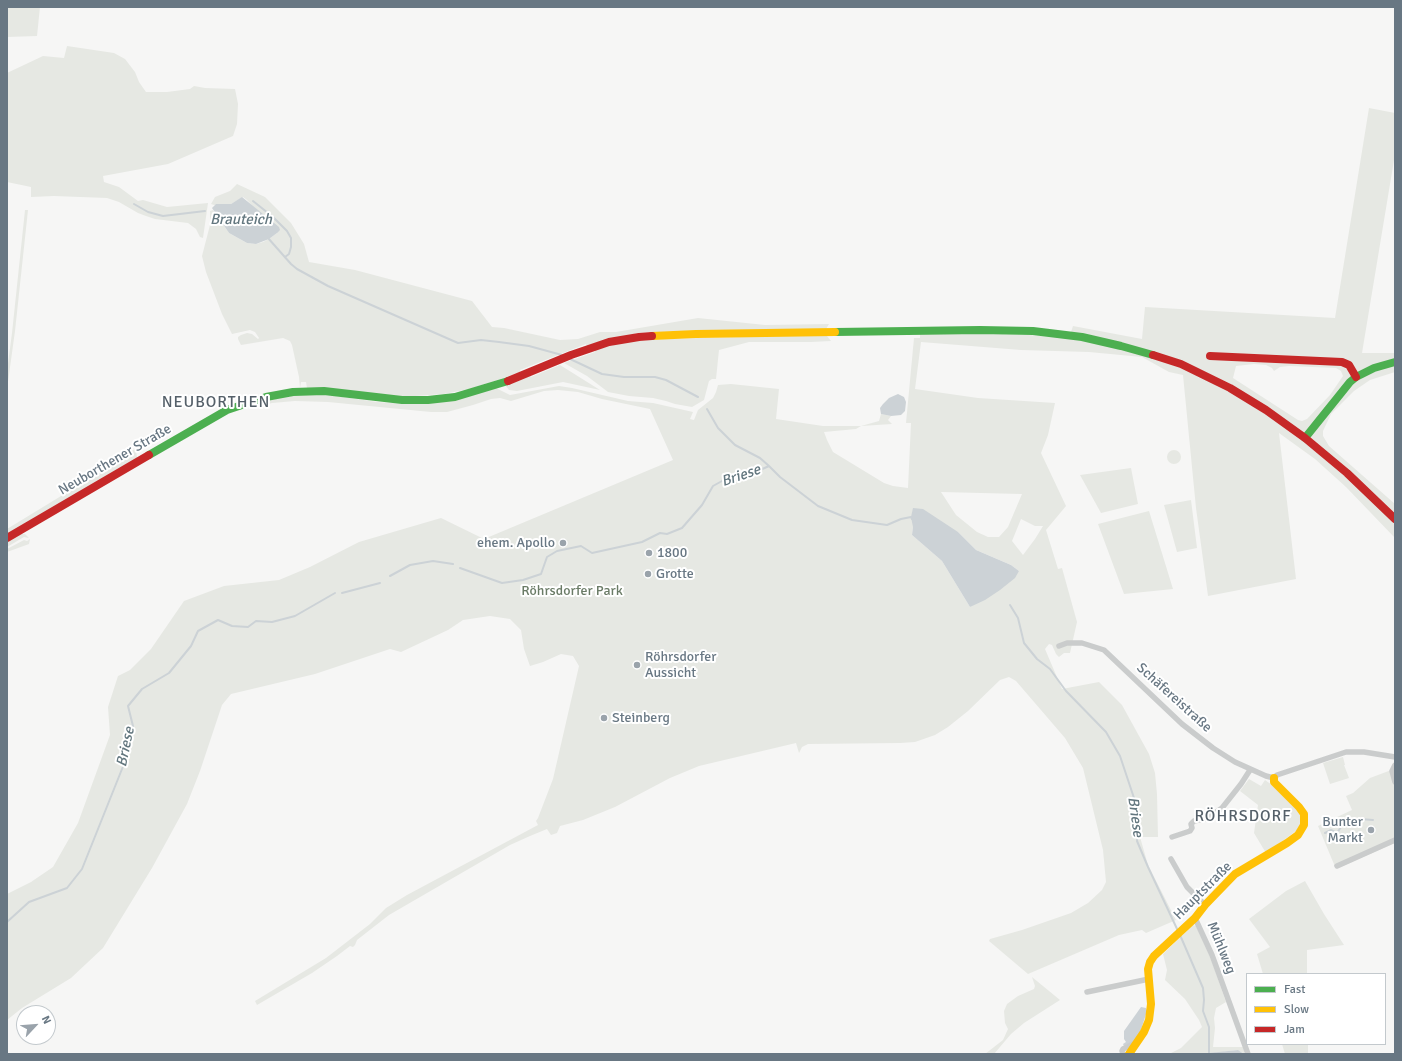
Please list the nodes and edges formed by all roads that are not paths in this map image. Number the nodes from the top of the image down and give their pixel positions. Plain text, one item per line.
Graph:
1 (1210, 356) dead end
2 (1395, 362) edge
3 (1356, 378) junction
4 (1305, 438) junction
5 (1395, 519) edge
6 (7, 538) edge
7 (1059, 646) dead end
8 (1395, 756) edge
9 (1395, 765) edge
10 (1250, 770) junction
11 (1274, 778) junction
12 (1395, 782) edge
13 (1172, 837) dead end
14 (1395, 840) edge
15 (1171, 859) dead end
16 (1337, 866) dead end
17 (1205, 905) junction
18 (1195, 918) junction
19 (1149, 979) junction
20 (1087, 992) dead end
21 (1138, 1042) junction
22 (1123, 1054) edge
23 (1129, 1054) edge
24 (1248, 1054) edge

1 - 3 main road
2 - 3 main road
3 - 4 main road
4 - 5 main road, Neuborthener Straße
4 - 6 main road, Neuborthener Straße
7 - 10 street, Schäfereistraße
8 - 11 street
9 - 12 street
10 - 11 street, Schäfereistraße
10 - 13 street
11 - 17 main road, Hauptstraße
14 - 16 street
15 - 17 street
17 - 18 main road, Hauptstraße
18 - 19 main road, Hauptstraße
18 - 24 street, Mühlweg
19 - 20 street
19 - 21 main road, Hauptstraße
21 - 22 street
21 - 23 main road, Hauptstraße

